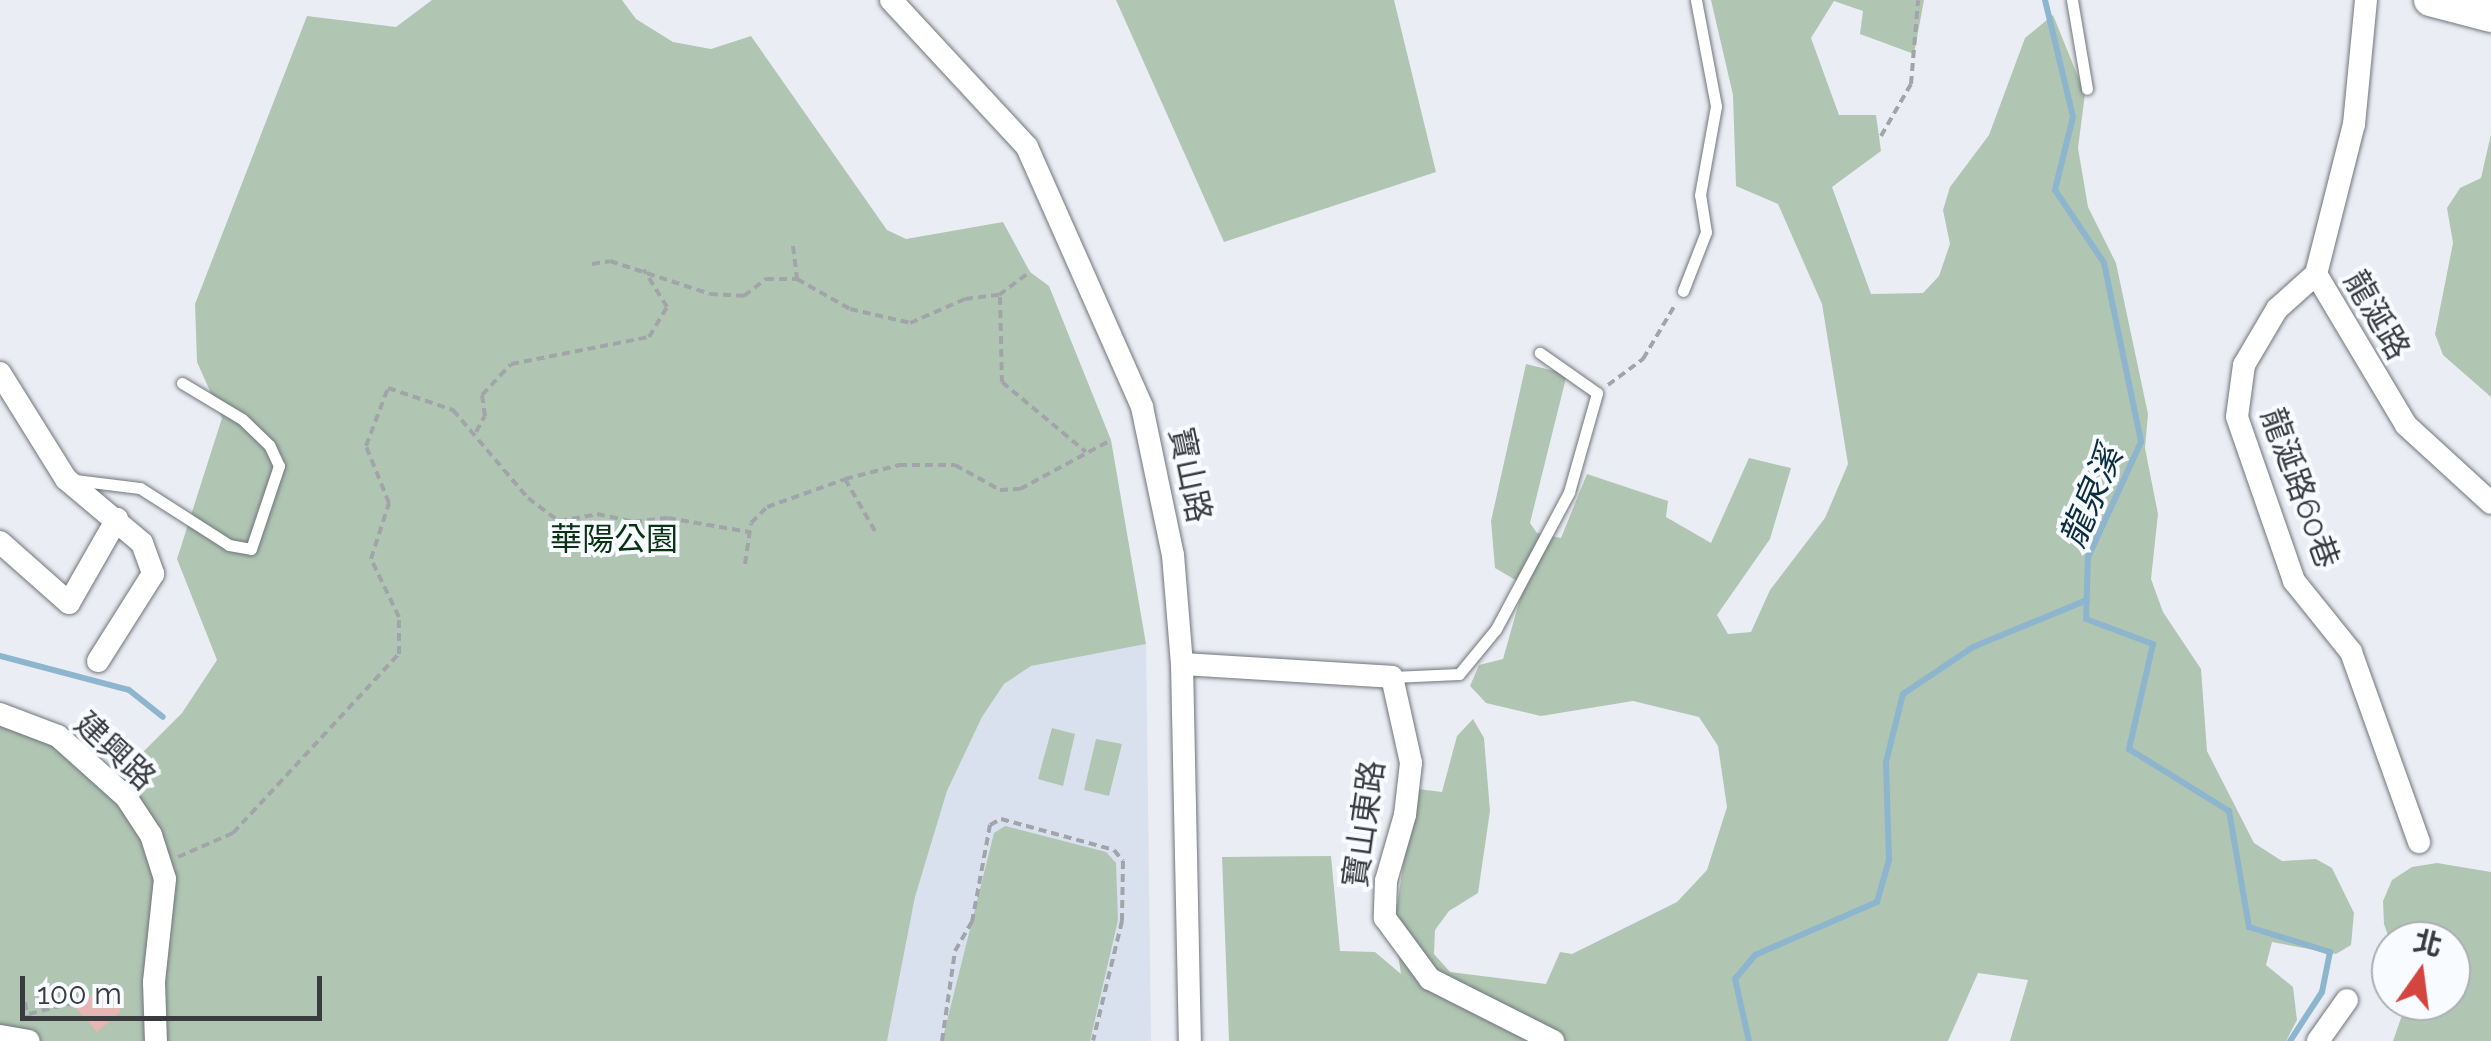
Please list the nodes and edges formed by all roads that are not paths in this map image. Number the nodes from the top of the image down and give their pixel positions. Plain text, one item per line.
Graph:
1 (892, 0) edge
2 (1696, 0) edge
3 (2072, 0) edge
4 (2366, 0) edge
5 (2430, 0) edge
6 (2482, 11) edge
7 (2087, 89) dead end
8 (2316, 274) junction
9 (1683, 290) road end
10 (1540, 353) dead end
11 (0, 373) edge
12 (182, 384) dead end
13 (66, 479) junction
14 (2491, 503) edge
15 (116, 519) junction
16 (0, 542) edge
17 (98, 662) dead end
18 (1182, 664) junction
19 (1392, 676) junction
20 (0, 714) edge
21 (2420, 842) dead end
22 (2347, 1000) dead end
23 (0, 1036) edge
24 (29, 1041) edge
25 (156, 1041) edge
26 (1190, 1041) edge
27 (1553, 1041) edge
28 (2318, 1041) edge

1 - 18 street, 寶山路
2 - 9 lane
3 - 7 lane
4 - 8 street, 龍涎路
5 - 6 main road
8 - 14 street, 龍涎路
8 - 21 street, 龍涎路60巷
10 - 19 lane
11 - 13 street
12 - 13 lane
13 - 15 street
15 - 16 street
15 - 17 street
18 - 19 street
18 - 26 street, 寶山路
19 - 27 street, 寶山東路
20 - 25 street, 建興路
22 - 28 street
23 - 24 street

